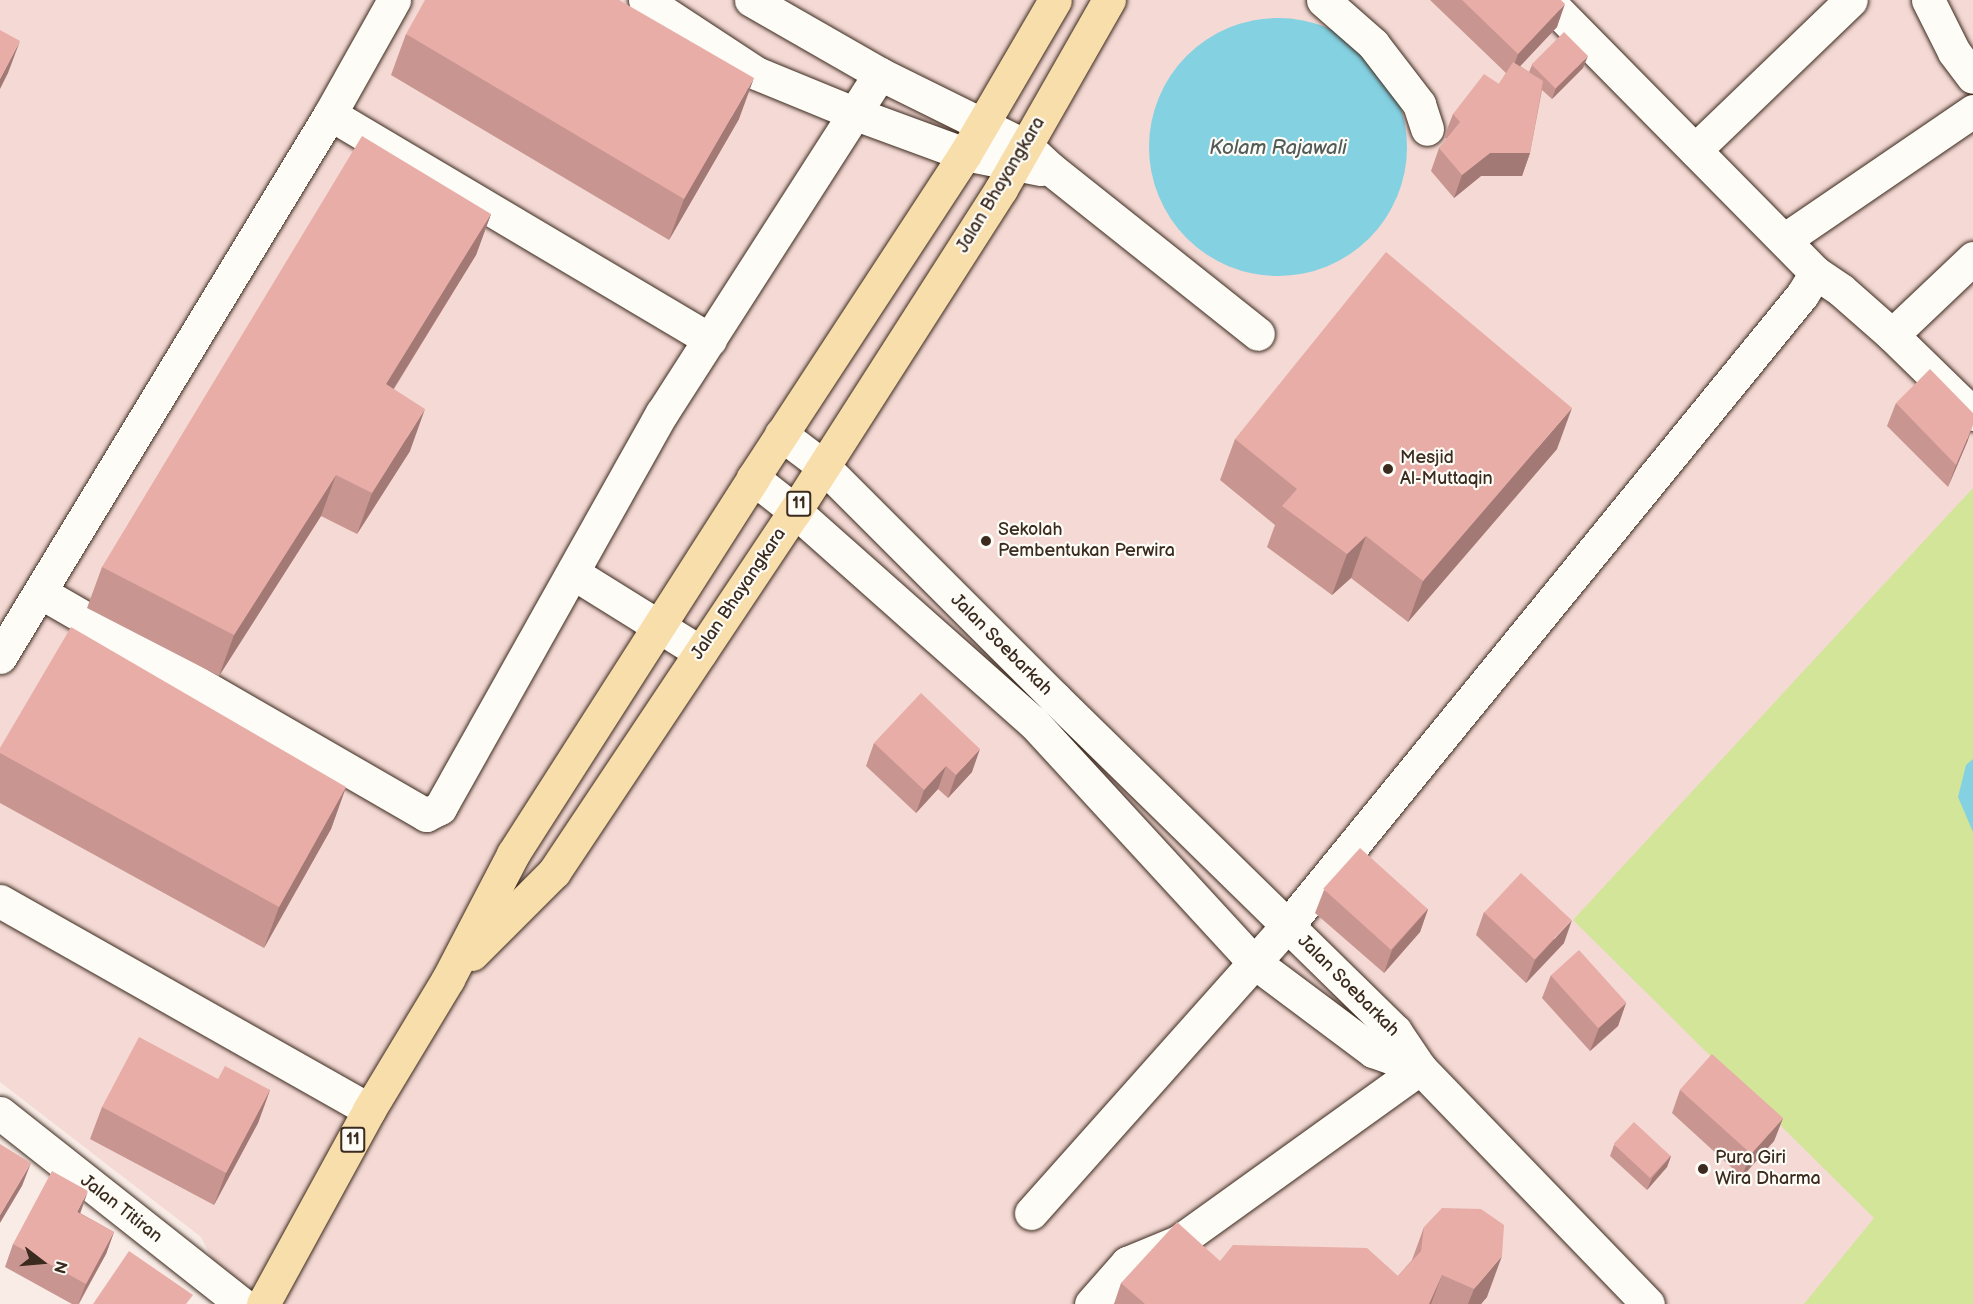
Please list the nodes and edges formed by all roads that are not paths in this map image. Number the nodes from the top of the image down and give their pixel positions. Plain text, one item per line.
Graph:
1 (394, 0) edge
2 (645, 0) edge
3 (751, 0) edge
4 (1055, 0) edge
5 (1109, 0) edge
6 (1323, 0) edge
7 (1546, 0) edge
8 (1851, 0) edge
9 (1928, 0) edge
10 (880, 74) junction
11 (1973, 77) edge
12 (1973, 111) edge
13 (330, 114) junction
14 (856, 114) junction
15 (981, 125) junction
16 (1427, 129) dead end
17 (1695, 150) junction
18 (965, 154) junction
19 (1021, 155) junction
20 (1784, 240) junction
21 (1973, 258) edge
22 (1816, 273) junction
23 (1258, 334) dead end
24 (1892, 335) junction
25 (710, 340) junction
26 (1973, 414) edge
27 (781, 434) junction
28 (823, 466) junction
29 (753, 478) junction
30 (795, 511) junction
31 (573, 573) junction
32 (40, 592) junction
33 (658, 625) junction
34 (700, 652) junction
35 (0, 657) edge
36 (0, 901) edge
37 (1288, 925) junction
38 (1254, 962) junction
39 (448, 979) junction
40 (1420, 1068) junction
41 (369, 1110) junction
42 (0, 1113) edge
43 (1031, 1213) dead end
44 (242, 1304) edge
45 (263, 1304) edge
46 (1090, 1304) edge
47 (1648, 1304) edge

1 - 13 street
2 - 14 street
3 - 10 street
4 - 15 highway, Jalan Bhayangkara / 11
5 - 19 highway, Jalan Bhayangkara / 11
6 - 16 street
7 - 17 street
8 - 17 street
9 - 11 street
10 - 14 street
10 - 15 street
12 - 20 street
13 - 25 street
13 - 32 street
14 - 18 street
14 - 25 street
15 - 18 highway, Jalan Bhayangkara / 11
15 - 19 street
17 - 20 street
18 - 19 street
18 - 27 highway, Jalan Bhayangkara / 11
19 - 23 street
19 - 28 highway, Jalan Bhayangkara / 11
20 - 22 street
21 - 24 street
22 - 24 street
22 - 37 street
24 - 26 street
25 - 31 street
27 - 28 street, Jalan Soebarkah
27 - 29 highway, Jalan Bhayangkara / 11
28 - 30 highway, Jalan Bhayangkara / 11
28 - 37 street, Jalan Soebarkah
29 - 30 street, Jalan Soebarkah
29 - 33 highway, Jalan Bhayangkara / 11
30 - 34 highway, Jalan Bhayangkara / 11
30 - 38 street, Jalan Soebarkah
31 - 32 street
31 - 33 street
32 - 35 street
33 - 34 street
33 - 39 highway, Jalan Bhayangkara / 11
34 - 39 highway, Jalan Bhayangkara / 11
36 - 41 street
37 - 38 street
37 - 40 street, Jalan Soebarkah
38 - 40 street, Jalan Soebarkah
38 - 43 street
39 - 41 highway, Jalan Bhayangkara / 11
40 - 46 street
40 - 47 street
41 - 45 highway, Jalan Bhayangkara / 11
42 - 44 street, Jalan Titiran

